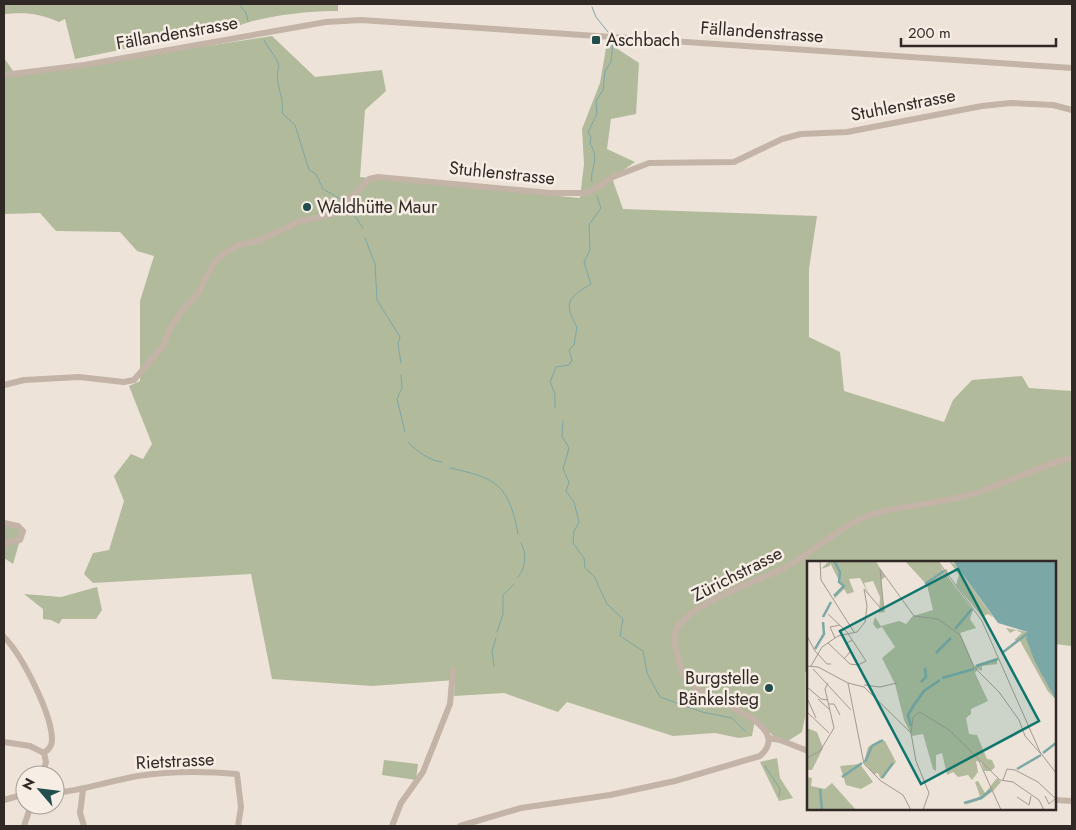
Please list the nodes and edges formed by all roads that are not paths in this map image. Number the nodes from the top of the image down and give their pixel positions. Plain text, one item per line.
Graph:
1 (1072, 68) edge
2 (4, 75) edge
3 (1072, 110) edge
4 (4, 385) edge
5 (1072, 458) edge
6 (4, 523) edge
7 (4, 542) edge
8 (4, 637) edge
9 (453, 670) dead end
10 (769, 738) junction
11 (4, 742) edge
12 (807, 752) edge
13 (44, 753) junction
14 (45, 765) edge
15 (83, 790) junction
16 (65, 792) edge
17 (1056, 800) edge
18 (1072, 802) edge
19 (84, 826) edge
20 (238, 826) edge
21 (392, 826) edge
22 (460, 826) edge

1 - 2 street, Fällandenstrasse
3 - 4 street, Stuhlenstrasse
5 - 10 street, Zürichstrasse
6 - 7 street
8 - 13 street
9 - 21 street
10 - 12 street
10 - 22 street
11 - 13 street
13 - 14 street
15 - 16 street, Rietstrasse
15 - 19 street
15 - 20 street, Rietstrasse
17 - 18 street

